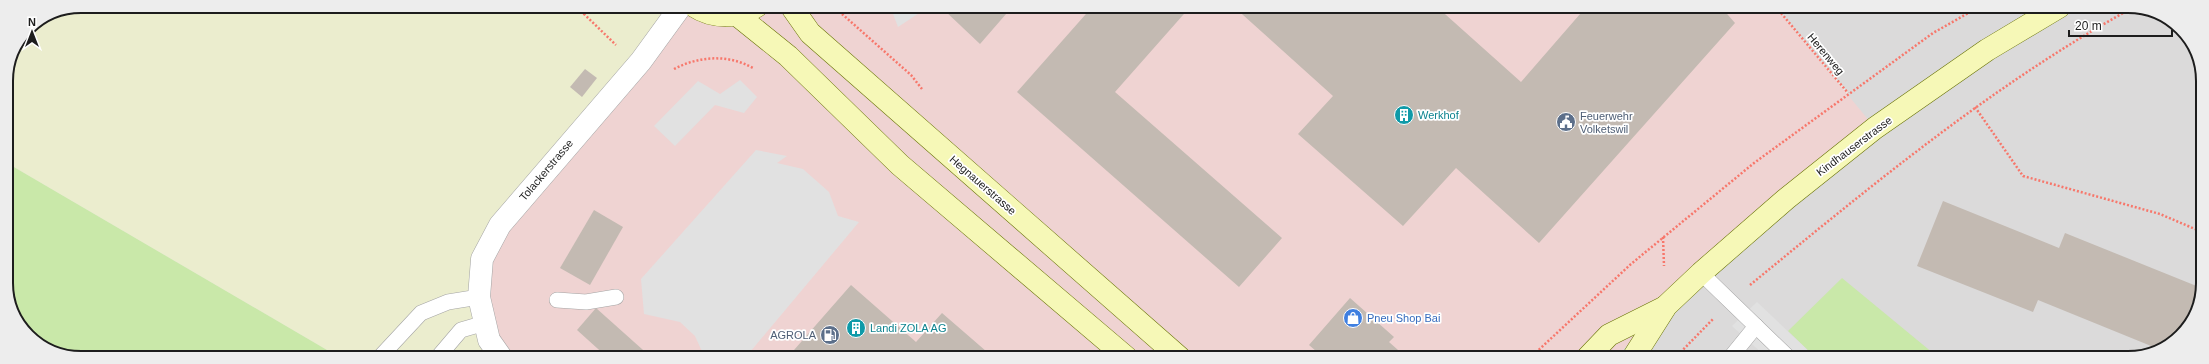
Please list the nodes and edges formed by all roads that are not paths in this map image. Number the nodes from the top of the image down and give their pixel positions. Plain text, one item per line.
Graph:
1 (677, 13) edge
2 (708, 13) edge
3 (741, 13) edge
4 (796, 13) edge
5 (2049, 13) edge
6 (737, 15) junction
7 (1701, 273) junction
8 (479, 297) junction
9 (616, 297) dead end
10 (557, 300) dead end
11 (1666, 306) junction
12 (486, 323) junction
13 (1756, 326) junction
14 (386, 351) edge
15 (443, 351) edge
16 (496, 351) edge
17 (1119, 351) edge
18 (1172, 351) edge
19 (1594, 351) edge
20 (1637, 351) edge
21 (1736, 351) edge
22 (1782, 351) edge

1 - 8 street, Tolackerstrasse
2 - 6 main road
3 - 6 main road
4 - 18 main road, Hegnauerstrasse
5 - 7 main road, Kindhauserstrasse
6 - 17 main road
7 - 11 main road, Kindhauserstrasse
7 - 13 lane
8 - 12 street, Tolackerstrasse
8 - 14 lane
9 - 10 lane
11 - 19 main road, Kindhauserstrasse
11 - 20 main road, Kindhauserstrasse
12 - 15 lane
12 - 16 street, Tolackerstrasse
13 - 21 lane
13 - 22 lane

